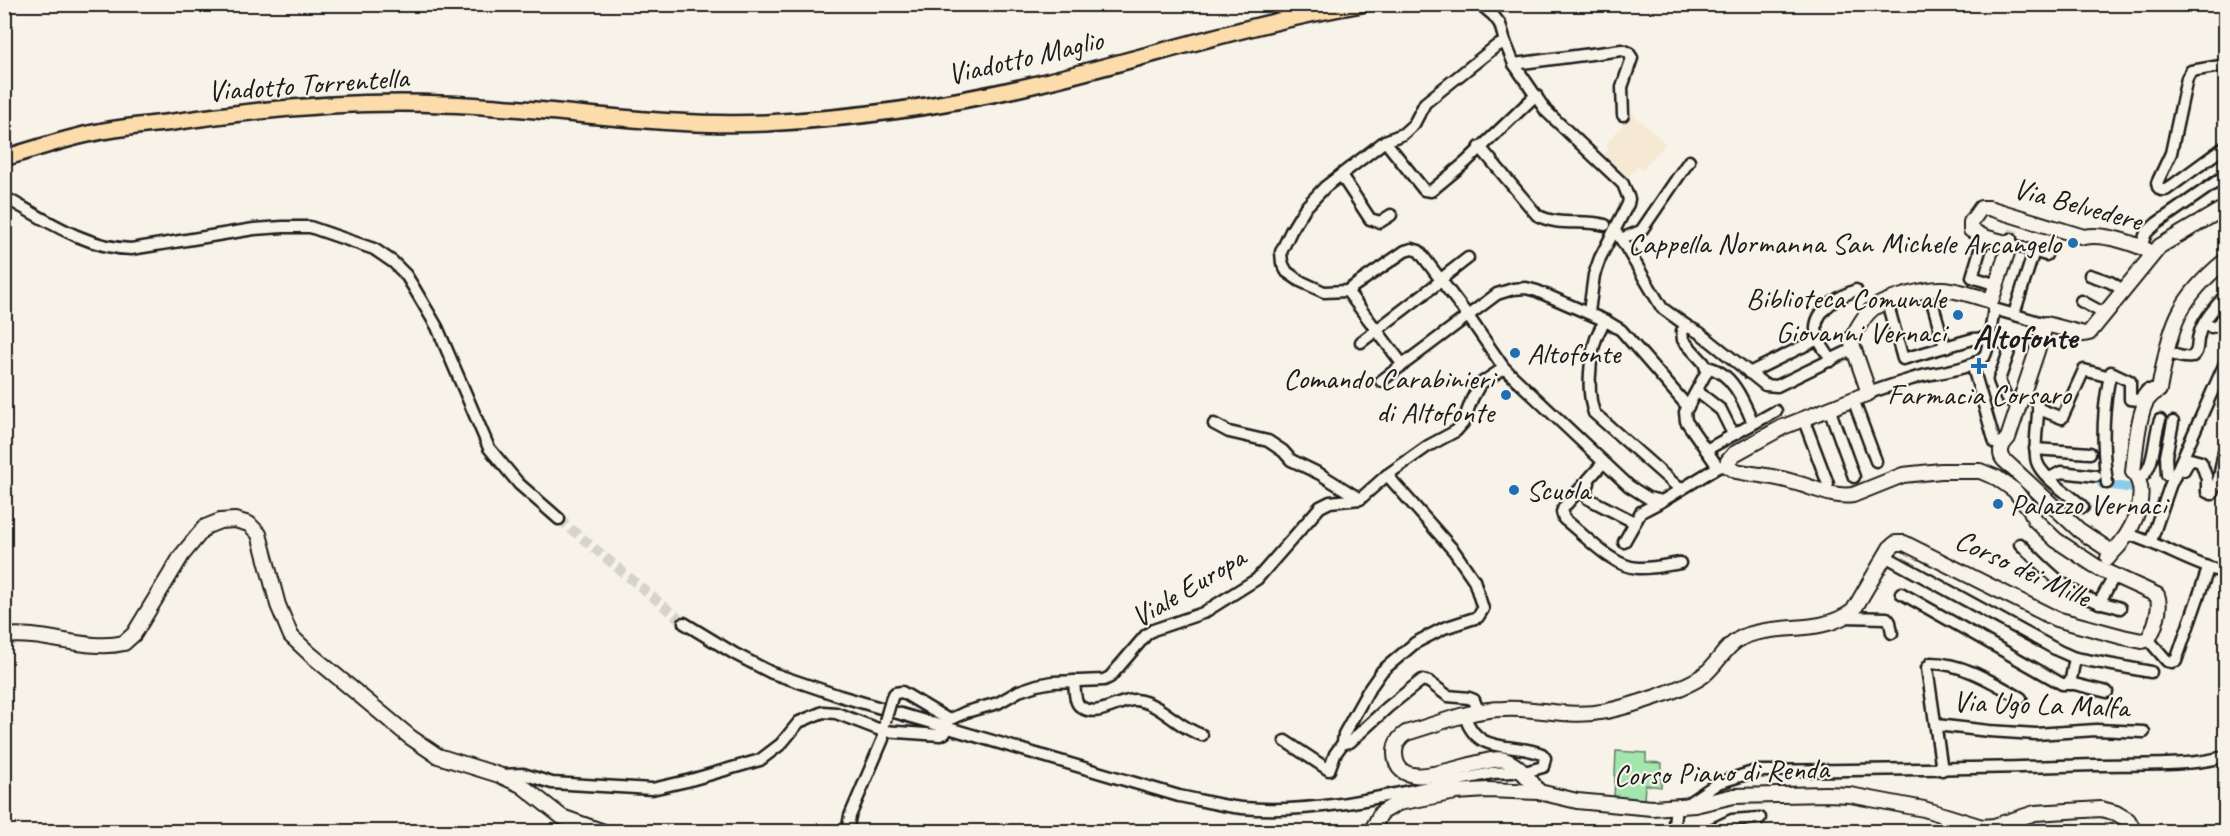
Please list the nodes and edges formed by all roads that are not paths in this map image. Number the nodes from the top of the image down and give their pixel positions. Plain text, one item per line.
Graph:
1 (1362, 4) edge
2 (1480, 4) edge
3 (1504, 42) junction
4 (1514, 64) junction
5 (2226, 65) edge
6 (1536, 94) junction
7 (1623, 115) dead end
8 (619, 118) joint
9 (1385, 141) junction
10 (2226, 146) edge
11 (1480, 147) junction
12 (4, 158) edge
13 (1689, 161) dead end
14 (1341, 175) junction
15 (2226, 175) edge
16 (4, 197) edge
17 (2226, 207) edge
18 (1391, 215) dead end
19 (1614, 230) junction
20 (1984, 237) junction
21 (2011, 242) junction
22 (2146, 250) junction
23 (2034, 251) junction
24 (2046, 255) dead end
25 (1468, 258) dead end
26 (2226, 260) edge
27 (2090, 275) dead end
28 (1442, 280) junction
29 (1996, 285) junction
30 (1856, 290) dead end
31 (2123, 290) junction
32 (1347, 291) junction
33 (2226, 294) edge
34 (2081, 301) dead end
35 (1887, 302) junction
36 (1933, 304) dead end
37 (1993, 305) junction
38 (1589, 312) junction
39 (2014, 314) junction
40 (2105, 314) junction
41 (2226, 315) edge
42 (1468, 316) junction
43 (1606, 321) junction
44 (2205, 323) junction
45 (2046, 324) junction
46 (1687, 326) junction
47 (1376, 330) junction
48 (1988, 338) junction
49 (1818, 339) junction
50 (1361, 342) dead end
51 (1945, 347) junction
52 (1853, 349) junction
53 (2167, 352) junction
54 (1831, 361) junction
55 (2226, 361) edge
56 (1972, 364) junction
57 (1403, 365) junction
58 (1706, 367) junction
59 (1504, 368) junction
60 (1749, 373) junction
61 (2111, 375) junction
62 (1381, 381) dead end
63 (2159, 390) junction
64 (1698, 392) junction
65 (1869, 393) junction
66 (1853, 399) junction
67 (2019, 399) junction
68 (1688, 407) junction
69 (1829, 408) junction
70 (2039, 409) junction
71 (1776, 411) dead end
72 (1803, 418) junction
73 (2160, 420) dead end
74 (2173, 422) dead end
75 (1753, 423) junction
76 (1214, 424) dead end
77 (1733, 434) junction
78 (2226, 441) edge
79 (2002, 449) junction
80 (2035, 449) junction
81 (1706, 450) junction
82 (2090, 453) dead end
83 (1876, 461) dead end
84 (1603, 463) junction
85 (1723, 466) junction
86 (1387, 475) junction
87 (2096, 476) dead end
88 (2175, 476) junction
89 (1854, 477) dead end
90 (2050, 478) junction
91 (2139, 479) junction
92 (1588, 480) junction
93 (2107, 483) dead end
94 (1828, 484) dead end
95 (1680, 489) junction
96 (2169, 496) junction
97 (1360, 499) junction
98 (1662, 501) junction
99 (2083, 507) dead end
100 (559, 519) tunnel mouth
101 (1634, 522) junction
102 (2127, 534) junction
103 (2151, 541) junction
104 (1624, 542) dead end
105 (2020, 544) dead end
106 (1888, 552) junction
107 (2112, 552) junction
108 (1680, 563) dead end
109 (2208, 568) junction
110 (2100, 569) junction
111 (2226, 573) edge
112 (2115, 575) junction
113 (1901, 593) dead end
114 (2099, 603) junction
115 (2120, 608) dead end
116 (1844, 617) junction
117 (684, 622) tunnel mouth
118 (1892, 633) dead end
119 (4, 636) edge
120 (2148, 639) junction
121 (2075, 658) junction
122 (2151, 672) dead end
123 (1074, 681) junction
124 (2070, 684) junction
125 (2107, 692) dead end
126 (2021, 698) dead end
127 (1479, 713) junction
128 (1465, 716) junction
129 (948, 724) junction
130 (1936, 725) junction
131 (884, 726) junction
132 (2145, 732) dead end
133 (1202, 735) dead end
134 (1286, 741) dead end
135 (1343, 743) junction
136 (2226, 756) edge
137 (1528, 771) dead end
138 (1942, 771) junction
139 (1514, 772) dead end
140 (499, 775) junction
141 (1539, 792) junction
142 (1680, 806) junction
143 (1760, 818) dead end
144 (604, 831) edge
145 (847, 831) edge
146 (1371, 831) edge
147 (1673, 831) edge
148 (1707, 831) edge
149 (2135, 831) edge

1 - 8 main road, Viadotto Maglio
2 - 3 street
3 - 4 street
3 - 9 street
4 - 6 street
4 - 7 street
5 - 10 street
6 - 11 street
6 - 19 street
8 - 12 main road, Viadotto Torrentella
9 - 11 street
9 - 14 street
11 - 19 street
13 - 19 street
14 - 18 street
14 - 32 street
15 - 22 street
16 - 100 street
17 - 22 main road
19 - 38 street
19 - 46 street
20 - 21 main road
20 - 22 main road, Via Belvedere
20 - 29 street
21 - 23 street
21 - 29 main road
22 - 31 main road
23 - 24 street
23 - 39 street
25 - 28 street
26 - 53 main road
27 - 31 street
28 - 32 street
28 - 42 street
28 - 47 street
29 - 37 main road
30 - 49 street
31 - 40 main road
32 - 47 street
33 - 44 street
34 - 40 street
35 - 37 main road
35 - 51 street
35 - 52 main road
36 - 51 street
37 - 39 street
37 - 48 street
38 - 42 street
38 - 43 street
39 - 45 street
40 - 45 main road
41 - 44 street
42 - 57 street
42 - 59 street
43 - 68 street
43 - 95 street
44 - 53 street
45 - 67 main road
46 - 58 street
46 - 60 street
47 - 50 street
47 - 57 street
48 - 51 street
48 - 56 street
48 - 67 street
49 - 54 street
49 - 60 street
52 - 54 street
52 - 65 main road
53 - 63 main road
54 - 60 street
55 - 88 street
56 - 65 street
56 - 79 street
57 - 62 street
58 - 64 street
58 - 75 street
59 - 84 street
59 - 86 street
61 - 63 street
61 - 70 street
61 - 93 street
63 - 91 main road
64 - 68 street
64 - 77 street
65 - 66 main road
66 - 69 main road
66 - 83 street
67 - 70 street
67 - 79 main road
68 - 81 street
69 - 72 main road
69 - 89 street
70 - 80 street
71 - 75 street
72 - 85 main road
72 - 94 street
73 - 91 street
74 - 88 street
75 - 77 street
76 - 97 street
77 - 81 street
78 - 96 street
79 - 107 main road
80 - 82 street
80 - 90 street
81 - 85 street
84 - 92 street
84 - 98 street
85 - 95 street
85 - 110 main road, Corso dei Mille
86 - 97 street
86 - 135 street
87 - 90 street
88 - 96 street
90 - 99 street
91 - 102 main road
92 - 101 street
92 - 108 street
95 - 98 street
96 - 103 street
97 - 123 street, Viale Europa
98 - 101 street
101 - 104 street
102 - 103 street
102 - 107 main road
103 - 109 street
105 - 114 street
106 - 116 main road
106 - 120 main road, Corso dei Mille
106 - 121 street
107 - 110 main road
109 - 111 street
109 - 120 street
110 - 112 main road, Corso dei Mille
112 - 114 street
112 - 120 main road, Corso dei Mille
113 - 124 street
114 - 115 street
116 - 118 street
116 - 127 main road
117 - 129 street
119 - 140 main road
121 - 122 street
121 - 124 street
123 - 129 street, Viale Europa
123 - 133 street
124 - 125 street
126 - 130 street
127 - 128 main road
127 - 135 street
128 - 137 street
128 - 141 main road
129 - 131 street, Viale Europa
129 - 131 street, bridge
129 - 139 street
130 - 132 street, Via Ugo La Malfa
130 - 138 street
131 - 140 street, Viale Europa
131 - 145 street
134 - 135 street
136 - 138 street
138 - 142 street
140 - 144 main road
141 - 142 main road, Corso Piano di Renda
141 - 146 main road, Corso Piano di Renda
142 - 147 street
142 - 149 main road, Corso Piano di Renda
143 - 148 street

